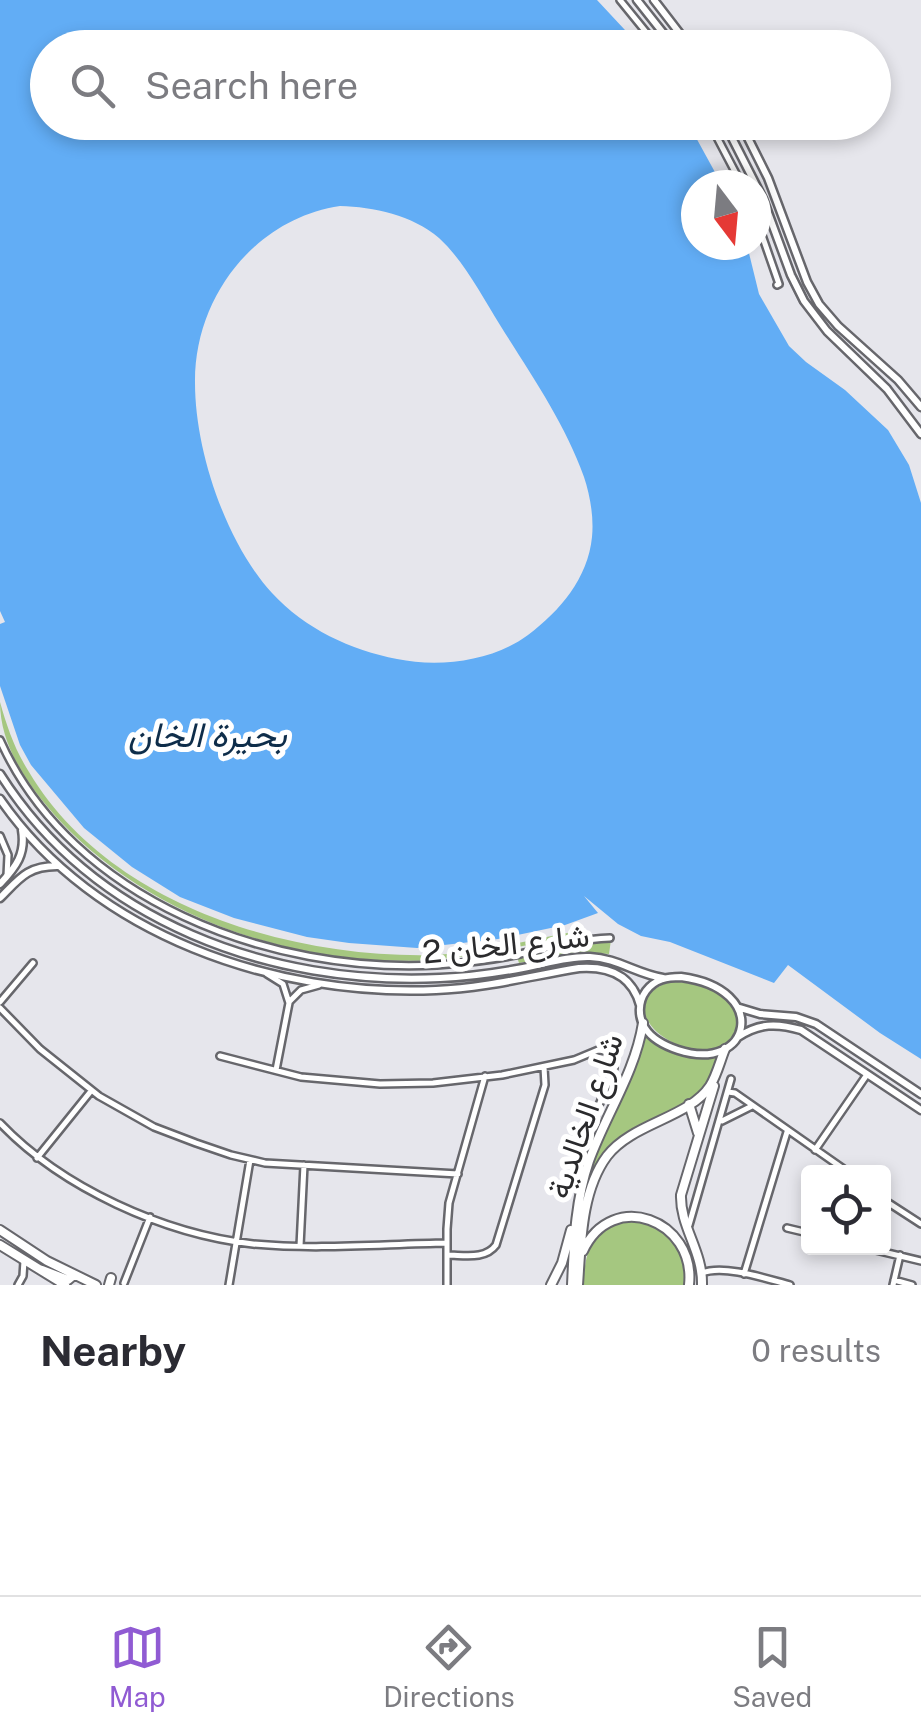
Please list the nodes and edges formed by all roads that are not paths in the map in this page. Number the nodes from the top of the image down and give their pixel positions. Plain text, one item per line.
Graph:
1 (620, 0) edge
2 (638, 0) edge
3 (654, 0) edge
4 (644, 30) edge
5 (661, 30) edge
6 (676, 30) edge
7 (718, 140) edge
8 (733, 140) edge
9 (749, 140) edge
10 (734, 170) edge
11 (771, 259) edge
12 (803, 271) junction
13 (792, 275) junction
14 (777, 285) dead end
15 (810, 288) junction
16 (800, 293) junction
17 (921, 408) edge
18 (921, 434) edge
19 (0, 740) edge
20 (0, 774) edge
21 (0, 800) edge
22 (22, 828) junction
23 (0, 836) edge
24 (21, 856) junction
25 (32, 861) junction
26 (58, 866) junction
27 (7, 877) junction
28 (0, 884) edge
29 (0, 898) edge
30 (610, 938) dead end
31 (33, 963) dead end
32 (265, 972) junction
33 (663, 978) junction
34 (321, 984) junction
35 (289, 1003) junction
36 (0, 1005) edge
37 (640, 1005) junction
38 (738, 1008) junction
39 (642, 1023) junction
40 (737, 1037) junction
41 (725, 1049) junction
42 (220, 1056) dead end
43 (544, 1067) junction
44 (276, 1070) junction
45 (716, 1071) junction
46 (485, 1076) junction
47 (866, 1076) junction
48 (731, 1079) dead end
49 (92, 1090) junction
50 (728, 1092) junction
51 (921, 1094) edge
52 (689, 1104) junction
53 (752, 1106) junction
54 (707, 1107) junction
55 (597, 1110) dead end
56 (921, 1110) edge
57 (718, 1119) junction
58 (704, 1120) junction
59 (0, 1123) edge
60 (787, 1132) junction
61 (698, 1136) junction
62 (815, 1150) junction
63 (38, 1158) junction
64 (250, 1160) junction
65 (304, 1165) junction
66 (838, 1165) edge
67 (458, 1174) junction
68 (891, 1205) edge
69 (576, 1212) junction
70 (150, 1217) junction
71 (921, 1224) edge
72 (689, 1228) junction
73 (787, 1228) dead end
74 (0, 1230) edge
75 (801, 1231) edge
76 (36, 1238) dead end
77 (236, 1242) junction
78 (446, 1243) junction
79 (0, 1245) edge
80 (300, 1246) junction
81 (29, 1250) junction
82 (891, 1254) edge
83 (447, 1255) junction
84 (900, 1256) junction
85 (700, 1258) junction
86 (580, 1259) junction
87 (24, 1261) junction
88 (921, 1261) edge
89 (712, 1269) junction
90 (38, 1270) junction
91 (702, 1272) junction
92 (744, 1274) junction
93 (74, 1275) junction
94 (124, 1283) edge
95 (893, 1283) edge
96 (18, 1285) edge
97 (65, 1285) edge
98 (96, 1285) edge
99 (229, 1285) edge
100 (447, 1285) edge
101 (551, 1285) edge
102 (575, 1285) edge
103 (689, 1285) edge
104 (702, 1285) edge
105 (790, 1285) edge
106 (912, 1285) edge

1 - 4 street
2 - 5 main road
3 - 6 main road
7 - 10 street
8 - 13 main road
9 - 12 main road
11 - 14 street
12 - 13 main road
12 - 15 main road
13 - 16 main road
15 - 16 main road
15 - 17 main road
16 - 18 main road
19 - 30 street
20 - 33 main road, شارع الخان 2
21 - 22 main road, شارع الخان 2
22 - 24 main road
22 - 26 main road, شارع الخان 2
23 - 27 street
24 - 25 main road
24 - 27 main road
25 - 26 main road
25 - 29 main road
26 - 32 main road, شارع الخان 2
27 - 28 main road
31 - 36 street
32 - 34 main road, شارع الخان 2
32 - 35 street
33 - 37 main road
33 - 38 main road
34 - 35 street
34 - 37 main road, شارع الخان 2
35 - 44 street
36 - 49 street
37 - 39 main road
38 - 40 main road
38 - 51 main road
39 - 41 main road
39 - 69 main road, شارع الخالدية
40 - 41 main road
40 - 47 main road
41 - 45 main road, شارع الخالدية
42 - 44 street
43 - 46 street
43 - 55 street
43 - 83 street
44 - 46 street
45 - 52 main road, شارع الخالدية
45 - 54 main road
46 - 67 street
47 - 56 main road
47 - 62 street
48 - 50 street
49 - 63 street
49 - 64 street
50 - 53 street
50 - 57 street
52 - 61 main road
52 - 86 main road, شارع الخالدية
53 - 57 street
53 - 60 street
54 - 57 street
54 - 58 main road
57 - 58 street
57 - 72 street
58 - 61 main road
59 - 63 street
60 - 62 street
60 - 92 street
61 - 72 main road
62 - 66 street
63 - 70 street
64 - 65 street
64 - 77 street
65 - 67 street
65 - 80 street
67 - 78 street
68 - 71 street
69 - 101 main road
69 - 102 main road, شارع الخالدية
70 - 77 street
70 - 94 street
72 - 85 main road
73 - 75 street
74 - 81 main road
76 - 81 main road
77 - 80 street
77 - 99 street
78 - 80 street
78 - 83 street
79 - 87 main road
81 - 93 main road
82 - 84 street
83 - 100 street
84 - 88 street
84 - 95 street
85 - 89 street
85 - 91 main road
86 - 102 main road, شارع الخالدية
86 - 103 main road
87 - 90 main road
87 - 96 street
89 - 91 street
89 - 92 street
90 - 93 main road
90 - 97 main road
91 - 104 main road
92 - 105 street
93 - 98 main road
95 - 106 street

